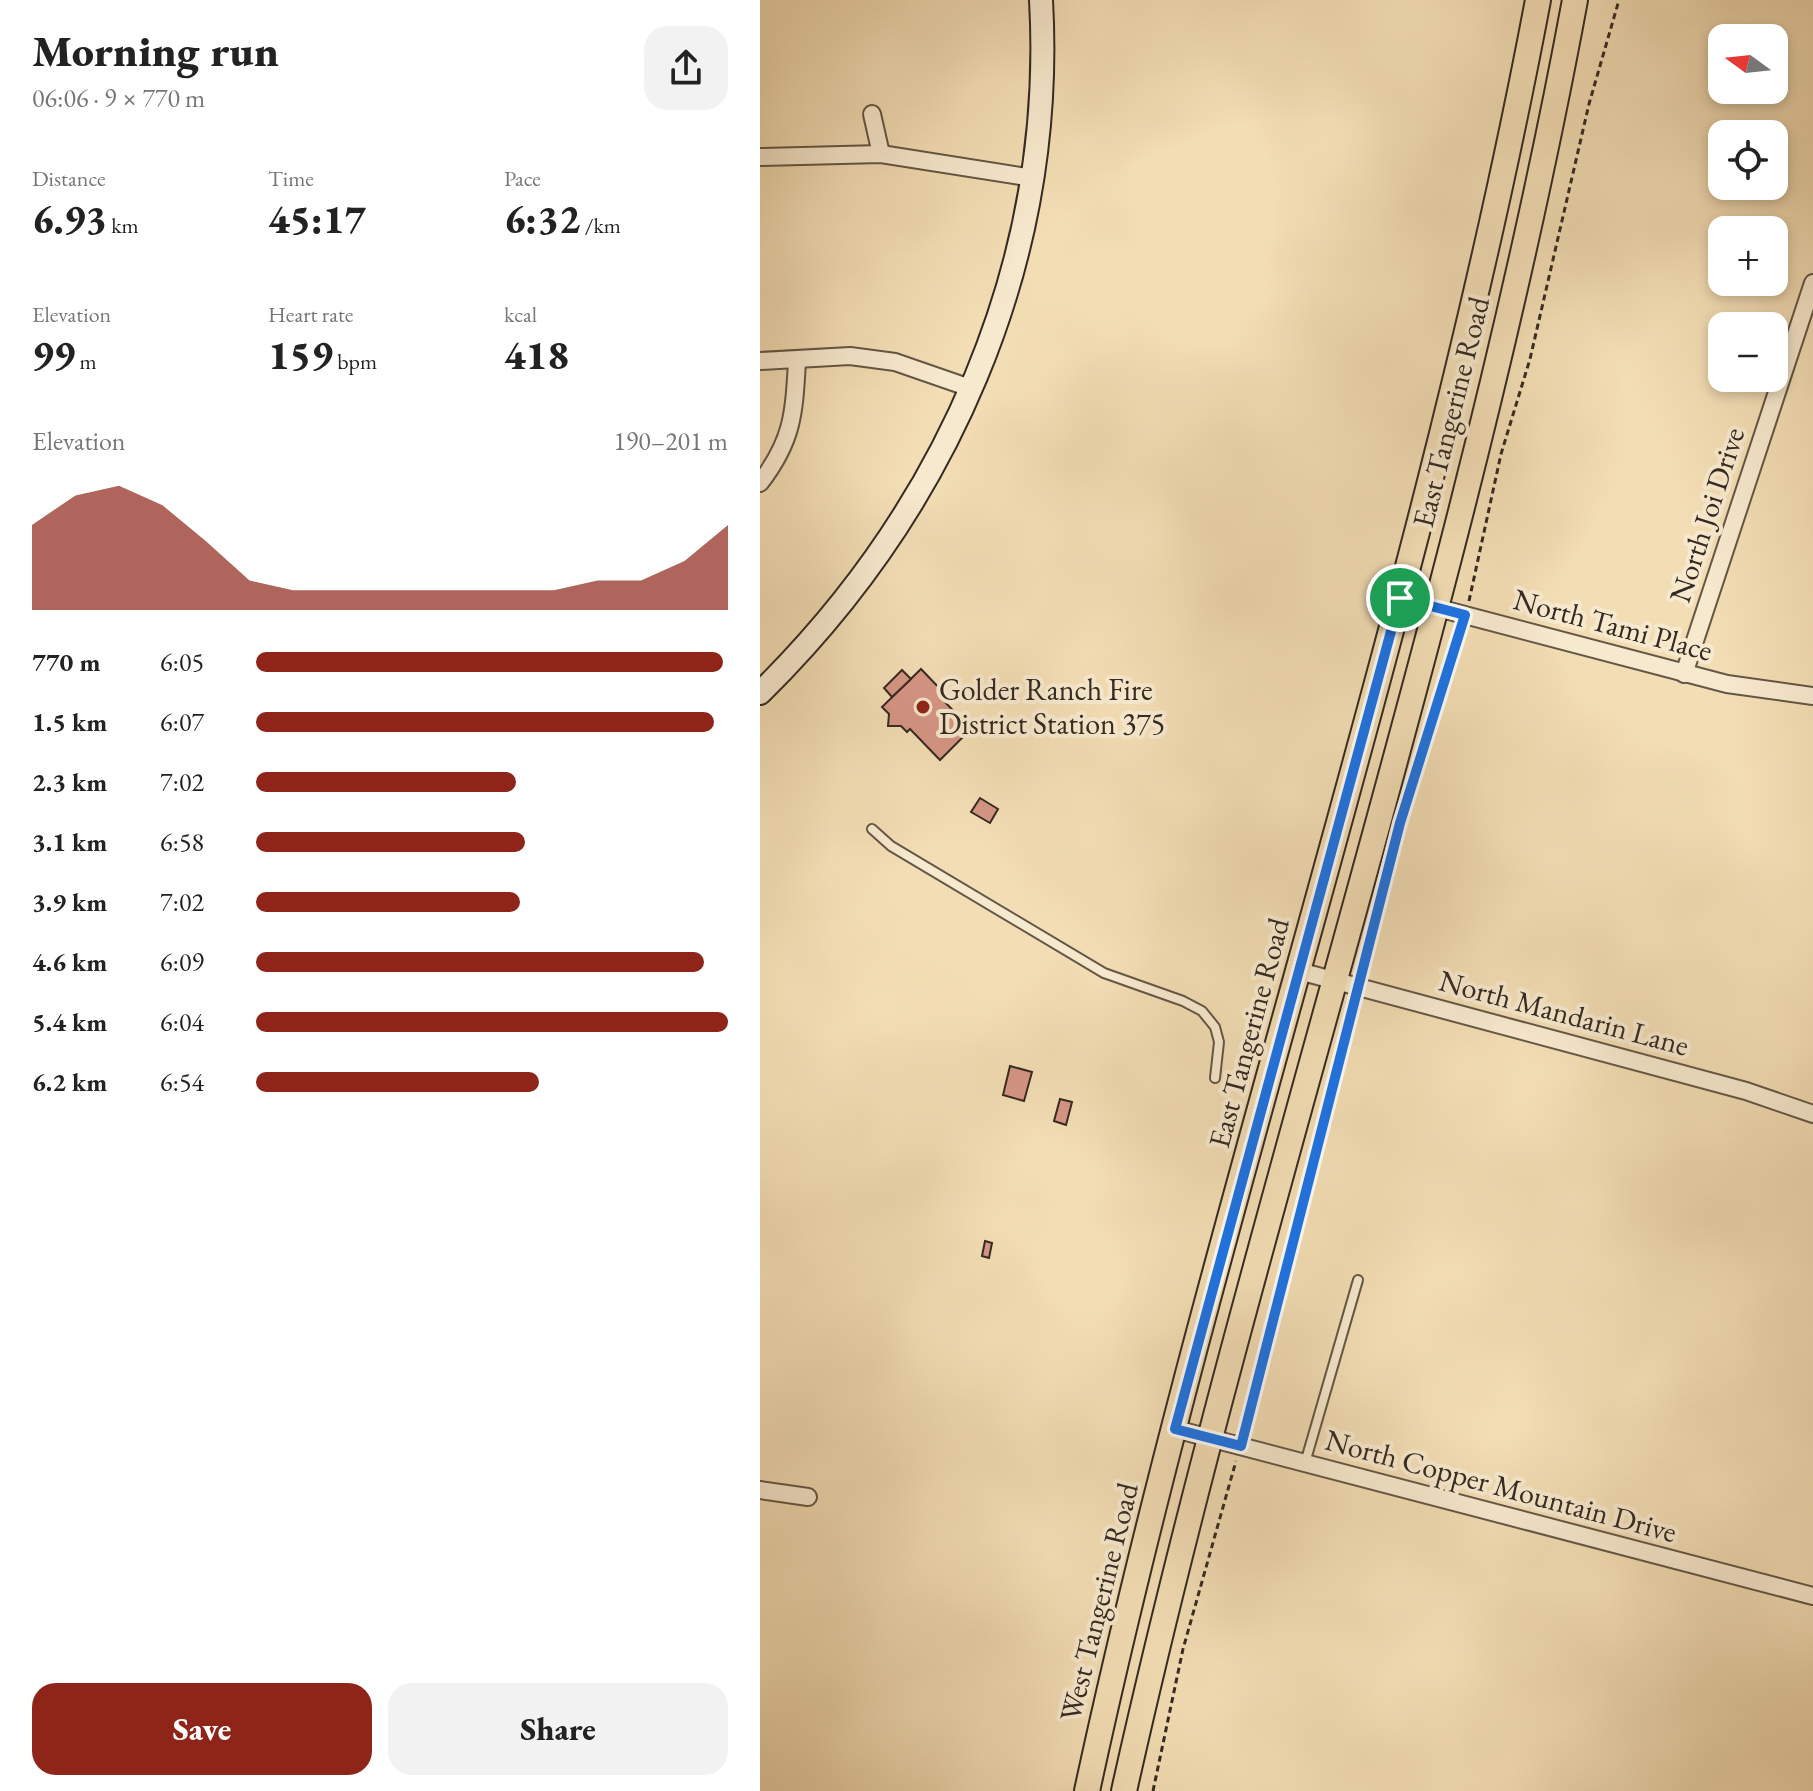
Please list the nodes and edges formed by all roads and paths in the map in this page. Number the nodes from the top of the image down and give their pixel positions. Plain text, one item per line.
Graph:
1 (1041, 0) edge
2 (1538, 0) edge
3 (1575, 0) edge
4 (1619, 0) edge
5 (872, 114) dead end
6 (881, 154) junction
7 (760, 157) edge
8 (1033, 178) junction
9 (1813, 283) edge
10 (760, 361) edge
11 (797, 361) junction
12 (973, 389) junction
13 (760, 483) edge
14 (1400, 598) junction
15 (1436, 607) junction
16 (1465, 615) junction
17 (1684, 674) junction
18 (760, 693) edge
19 (1813, 696) edge
20 (872, 829) dead end
21 (1299, 971) junction
22 (1346, 983) junction
23 (1215, 1078) dead end
24 (1813, 1114) edge
25 (1358, 1280) dead end
26 (1175, 1429) junction
27 (1211, 1438) junction
28 (1241, 1446) junction
29 (1305, 1463) junction
30 (760, 1490) edge
31 (808, 1497) dead end
32 (1813, 1596) edge
33 (1087, 1791) edge
34 (1124, 1791) edge
35 (1153, 1791) edge

1 - 8 street
2 - 14 main road, East Tangerine Road
3 - 15 main road, East Tangerine Road
4 - 16 path
5 - 6 street
6 - 7 street
6 - 8 street
8 - 12 street
9 - 17 street, North Joi Drive
10 - 11 street
11 - 12 street
11 - 13 street
12 - 18 street
14 - 15 street, North Tami Place
14 - 21 main road, East Tangerine Road
15 - 16 street, North Tami Place
15 - 22 main road, East Tangerine Road
16 - 17 street, North Tami Place
16 - 22 path
17 - 19 street, North Tami Place
20 - 23 lane
21 - 22 street, North Mandarin Lane
21 - 26 main road, East Tangerine Road
22 - 24 street, North Mandarin Lane
22 - 27 main road, East Tangerine Road
22 - 28 path
25 - 29 lane
26 - 27 street, North Copper Mountain Drive
26 - 33 main road, West Tangerine Road
27 - 28 street, North Copper Mountain Drive
27 - 34 main road
28 - 29 street, North Copper Mountain Drive
28 - 35 path
29 - 32 street, North Copper Mountain Drive
30 - 31 street

